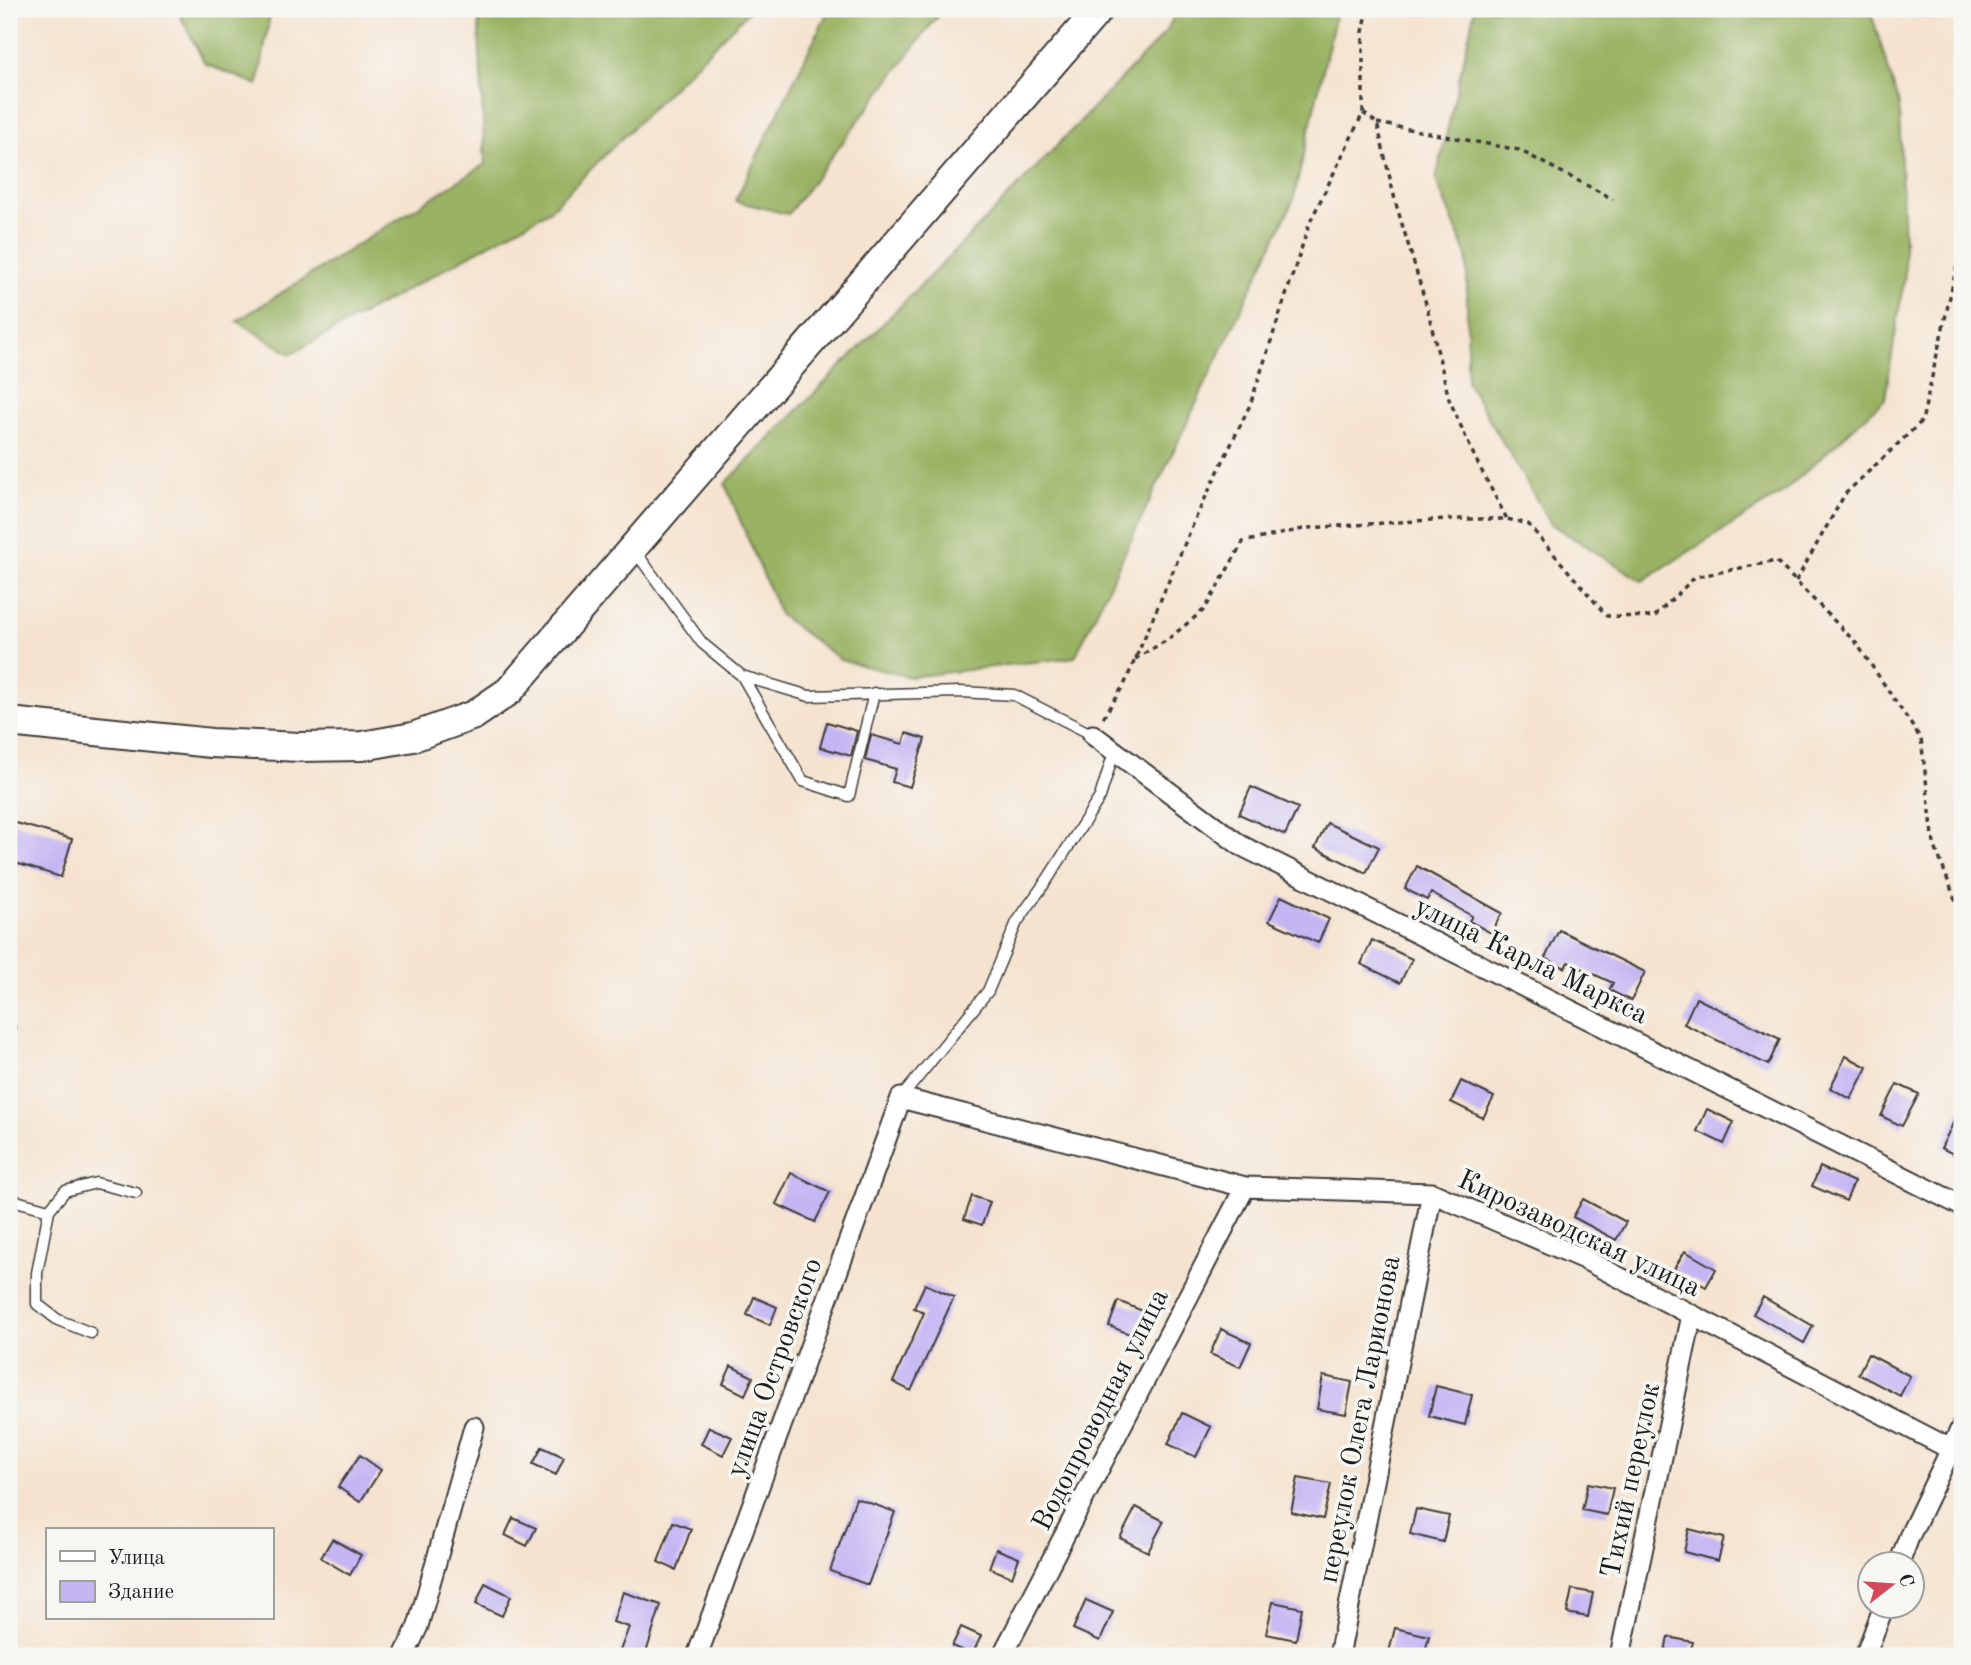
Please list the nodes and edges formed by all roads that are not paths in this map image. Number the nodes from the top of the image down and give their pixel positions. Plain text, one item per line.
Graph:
1 (1099, 9) edge
2 (632, 547) junction
3 (741, 676) junction
4 (874, 693) junction
5 (9, 722) edge
6 (1093, 735) joint
7 (1114, 752) junction
8 (901, 1098) junction
9 (1245, 1187) junction
10 (136, 1193) dead end
11 (1432, 1193) junction
12 (9, 1199) edge
13 (1962, 1206) edge
14 (49, 1210) junction
15 (1692, 1315) junction
16 (91, 1333) dead end
17 (1962, 1426) edge
18 (474, 1427) dead end
19 (1956, 1452) edge
20 (1904, 1550) edge
21 (1879, 1620) edge
22 (404, 1656) edge
23 (696, 1656) edge
24 (1002, 1656) edge
25 (1339, 1656) edge
26 (1620, 1656) edge
27 (1866, 1656) edge

1 - 2 main road
2 - 3 lane
2 - 5 main road
3 - 4 lane
3 - 4 lane
4 - 6 lane
6 - 7 street, улица Карла Маркса
7 - 8 lane
7 - 13 street, улица Карла Маркса
8 - 9 street, Кирозаводская улица
8 - 23 street, улица Островского
9 - 11 street, Кирозаводская улица
9 - 24 street, Водопроводная улица
10 - 14 lane
11 - 15 street, Кирозаводская улица
11 - 25 street, переулок Олега Ларионова
12 - 14 lane
14 - 16 lane
15 - 19 street, Кирозаводская улица
15 - 26 street, Тихий переулок
17 - 19 street
18 - 22 street
19 - 20 street
21 - 27 street

